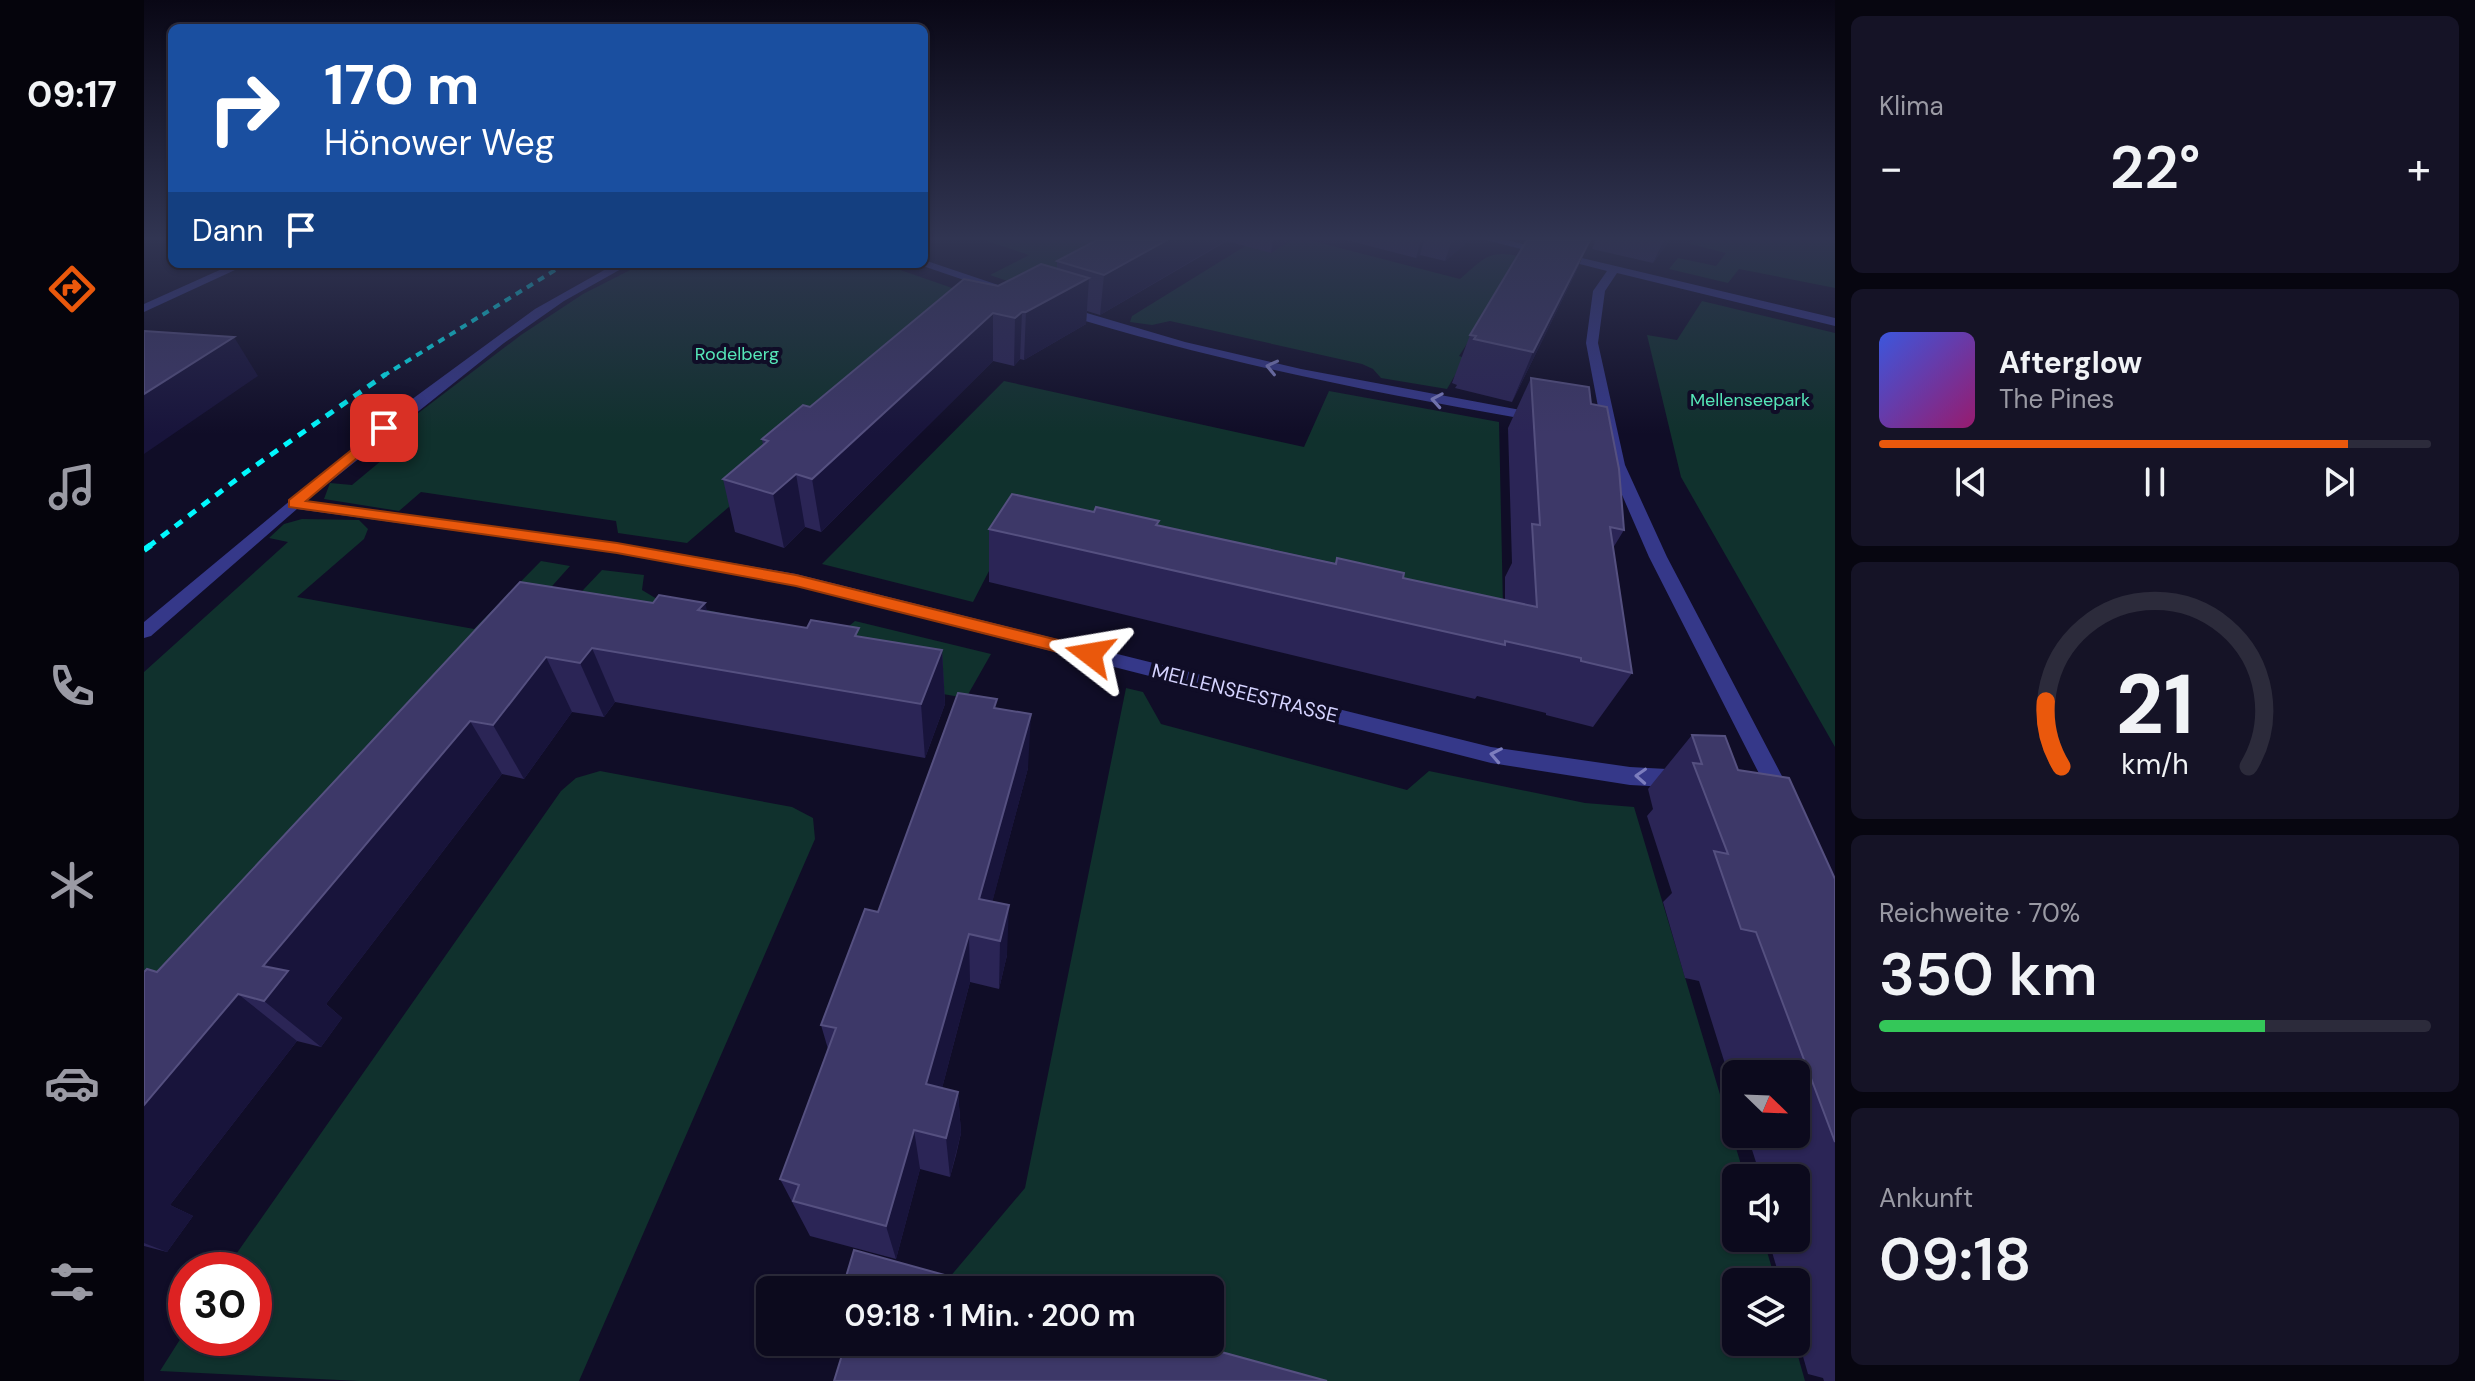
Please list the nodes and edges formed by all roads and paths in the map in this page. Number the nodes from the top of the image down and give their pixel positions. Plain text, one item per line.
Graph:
1 (553, 304) edge
2 (1050, 304) edge
3 (1597, 304) edge
4 (1762, 304) edge
5 (1835, 322) edge
6 (1555, 420) edge
7 (294, 504) junction
8 (144, 632) edge
9 (1704, 780) edge
10 (1748, 782) edge
11 (1775, 783) junction
12 (1795, 819) edge

1 - 7 street
6 -> 2 street
3 - 11 street
4 - 5 street
7 - 8 street
9 -> 7 street, MELLENSEESTRASSE
10 - 11 street
11 - 12 street

